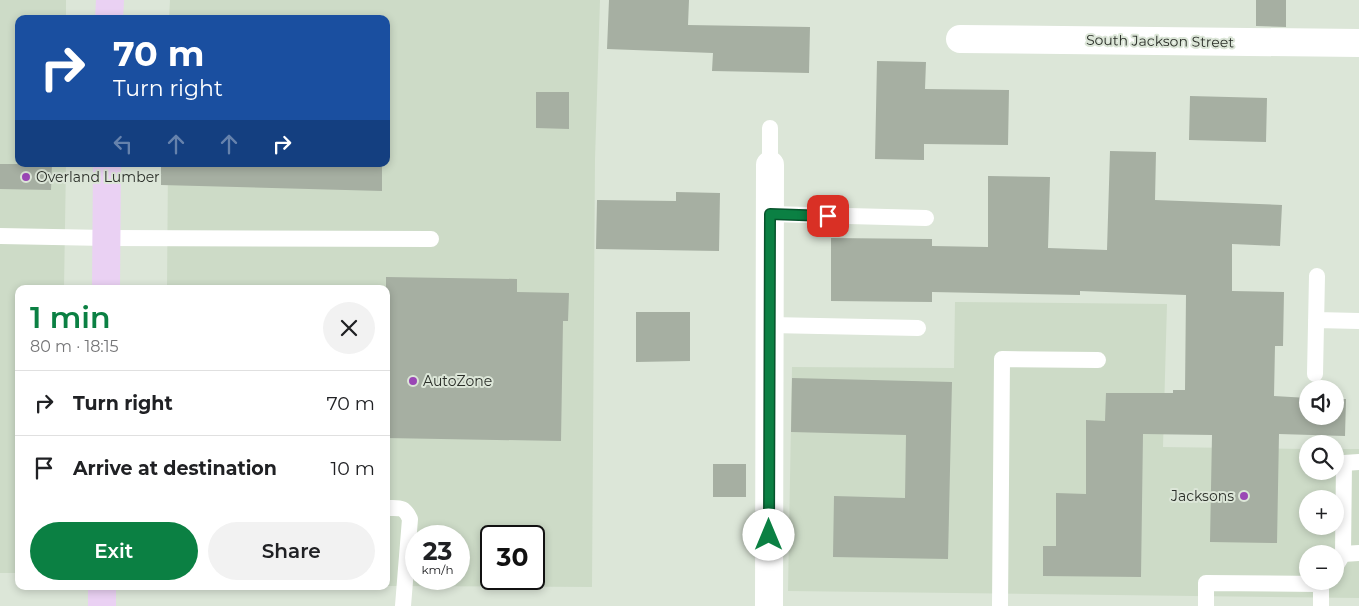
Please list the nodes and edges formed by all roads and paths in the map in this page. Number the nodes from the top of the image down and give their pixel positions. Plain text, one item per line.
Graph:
1 (110, 0) edge
2 (109, 15) edge
3 (960, 39) dead end
4 (1359, 43) edge
5 (770, 128) dead end
6 (770, 165) joint
7 (107, 167) edge
8 (770, 214) junction
9 (926, 218) dead end
10 (0, 236) edge
11 (106, 238) junction
12 (431, 239) dead end
13 (1316, 276) dead end
14 (106, 285) edge
15 (1316, 320) junction
16 (1359, 321) edge
17 (770, 325) junction
18 (918, 328) dead end
19 (1098, 360) dead end
20 (1315, 374) dead end
21 (1359, 462) edge
22 (390, 508) edge
23 (1340, 545) edge
24 (1359, 553) edge
25 (1344, 558) edge
26 (1299, 583) edge
27 (102, 590) edge
28 (1322, 590) edge
29 (102, 606) edge
30 (403, 606) edge
31 (769, 606) edge
32 (1000, 606) edge
33 (1206, 606) edge
34 (1321, 606) edge

1 - 2 main road
3 - 4 street, South Jackson Street
5 - 6 lane
6 - 8 street
7 - 11 main road
8 - 9 lane
8 - 17 street
10 - 11 lane
11 - 12 lane
11 - 14 main road
13 - 15 lane
15 - 16 lane
15 - 20 lane
17 - 18 lane
17 - 31 street
19 - 32 lane
21 - 23 lane
22 - 30 lane
24 - 25 lane
26 - 33 lane
27 - 29 main road
28 - 34 lane

